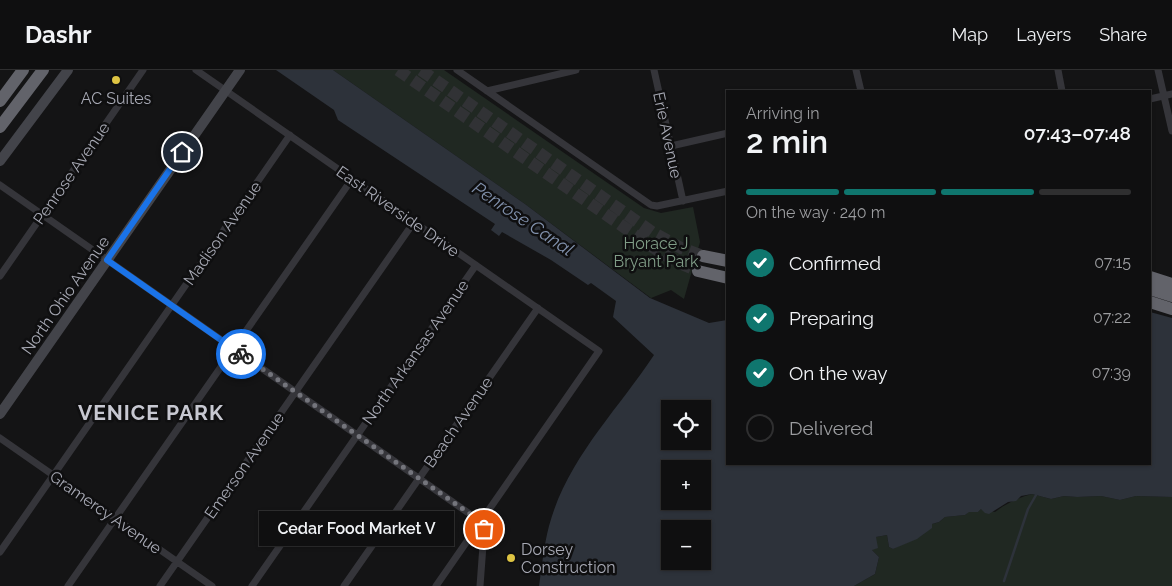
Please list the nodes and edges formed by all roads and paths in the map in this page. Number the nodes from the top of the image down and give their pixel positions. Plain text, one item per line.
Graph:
1 (23, 70) edge
2 (43, 70) edge
3 (68, 70) edge
4 (143, 70) edge
5 (196, 70) edge
6 (240, 70) edge
7 (457, 70) edge
8 (576, 70) edge
9 (654, 70) edge
10 (856, 70) edge
11 (1058, 70) edge
12 (1158, 70) edge
13 (861, 90) edge
14 (1062, 90) edge
15 (225, 91) junction
16 (487, 91) junction
17 (1172, 94) edge
18 (1164, 96) junction
19 (1151, 99) edge
20 (0, 101) edge
21 (0, 127) edge
22 (1172, 131) edge
23 (726, 133) edge
24 (290, 136) junction
25 (671, 146) junction
26 (0, 161) edge
27 (352, 179) junction
28 (0, 185) edge
29 (726, 191) edge
30 (683, 201) junction
31 (42, 215) junction
32 (414, 222) junction
33 (703, 256) tunnel mouth
34 (107, 260) junction
35 (726, 261) edge
36 (476, 265) junction
37 (698, 271) tunnel mouth
38 (0, 276) edge
39 (726, 278) edge
40 (1151, 278) edge
41 (1172, 284) edge
42 (1151, 289) edge
43 (1172, 296) edge
44 (1151, 302) edge
45 (172, 305) junction
46 (538, 308) junction
47 (1172, 309) edge
48 (234, 348) junction
49 (296, 392) junction
50 (0, 414) edge
51 (357, 435) junction
52 (0, 438) edge
53 (54, 475) junction
54 (419, 478) junction
55 (115, 518) junction
56 (481, 522) junction
57 (0, 552) edge
58 (177, 562) junction
59 (68, 586) edge
60 (160, 586) edge
61 (212, 586) edge
62 (252, 586) edge
63 (344, 586) edge
64 (436, 586) edge
65 (480, 586) edge

1 - 20 highway
2 - 21 highway
3 - 26 street
4 - 31 street, Penrose Avenue
5 - 15 street, East Riverside Drive
6 - 15 street, North Ohio Avenue
7 - 16 street
8 - 16 street
9 - 25 street, Erie Avenue
10 - 13 street
11 - 14 street
12 - 18 street
15 - 24 street, East Riverside Drive
15 - 34 street, North Ohio Avenue
16 - 30 street
17 - 18 street
18 - 19 street
18 - 22 street
23 - 25 street
24 - 27 street, East Riverside Drive
24 - 45 street, Madison Avenue
25 - 30 street, Erie Avenue
27 - 32 street, East Riverside Drive
27 - 48 street
28 - 31 street
29 - 30 street
31 - 34 street
31 - 38 street, Penrose Avenue
32 - 36 street, East Riverside Drive
32 - 49 street, Emerson Avenue
33 - 35 highway
34 - 45 street
34 - 50 street, North Ohio Avenue
36 - 46 street, East Riverside Drive
36 - 51 street, North Arkansas Avenue
37 - 39 highway
40 - 41 highway
42 - 43 highway
44 - 47 highway
45 - 48 street
45 - 53 street, Madison Avenue
46 - 54 street, Beach Avenue
46 - 56 street, East Riverside Drive
48 - 49 street
48 - 55 street
49 - 51 street
49 - 58 street, Emerson Avenue
51 - 54 street
51 - 62 street, North Arkansas Avenue
52 - 53 street, Gramercy Avenue
53 - 55 street, Gramercy Avenue
53 - 57 street, Madison Avenue
54 - 56 street
54 - 63 street, Beach Avenue
55 - 58 street, Gramercy Avenue
55 - 59 street
56 - 64 street
56 - 65 street
58 - 60 street, Emerson Avenue
58 - 61 street, Gramercy Avenue

